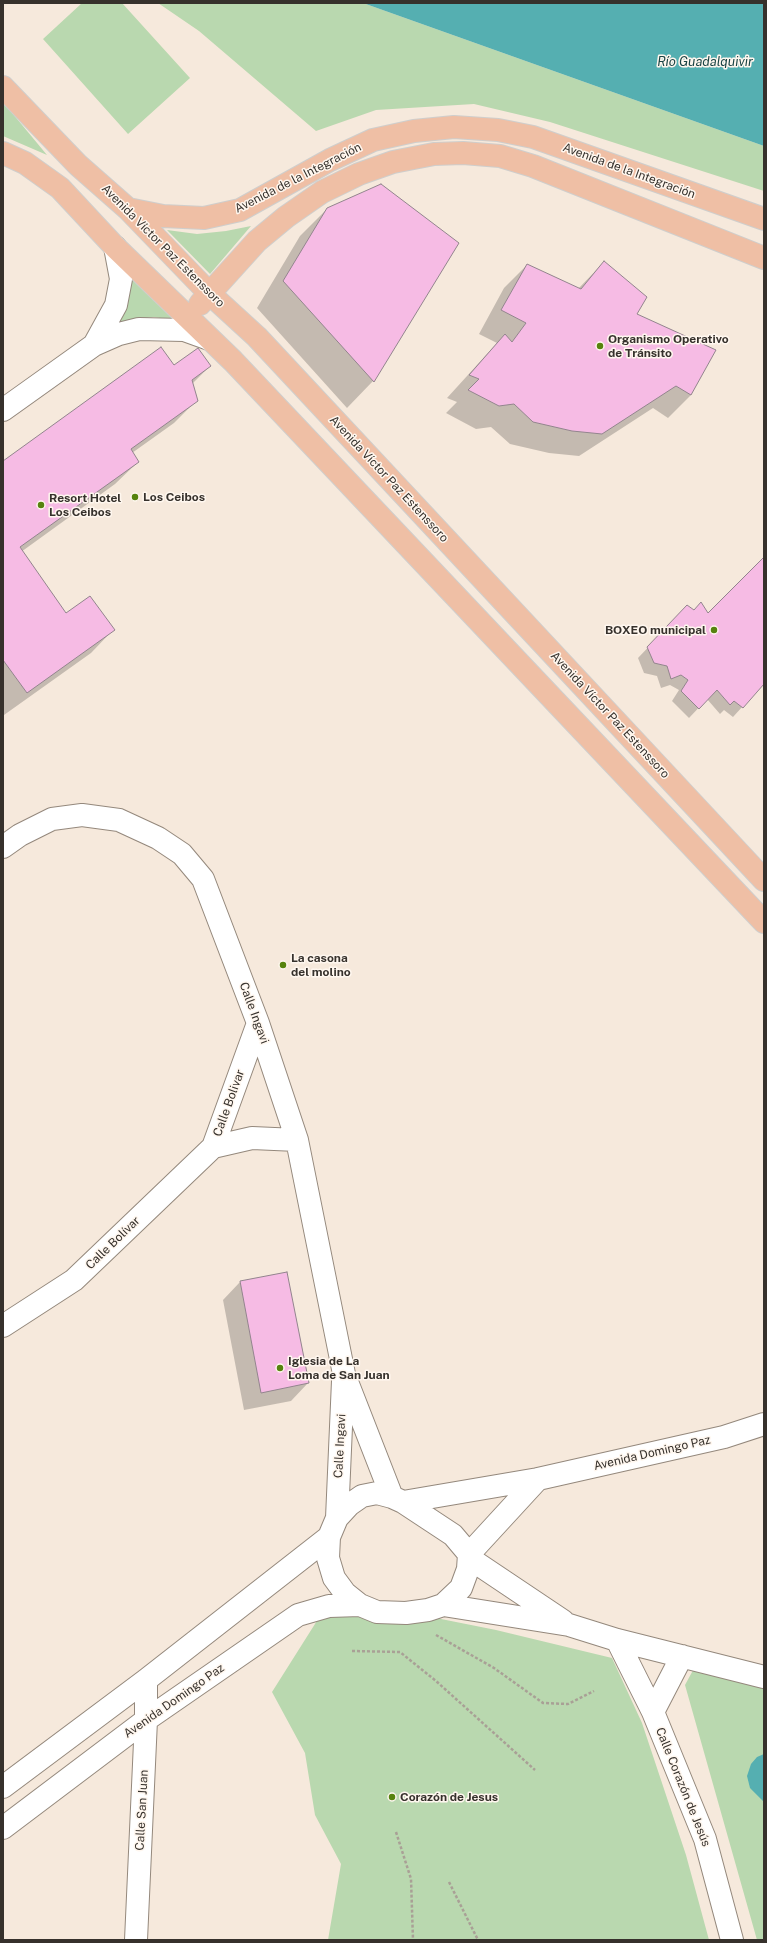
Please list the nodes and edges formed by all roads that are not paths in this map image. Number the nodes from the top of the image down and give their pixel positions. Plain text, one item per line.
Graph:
1 (3, 87) edge
2 (3, 153) edge
3 (128, 210) junction
4 (764, 219) edge
5 (116, 247) junction
6 (764, 258) edge
7 (210, 294) junction
8 (187, 317) junction
9 (209, 339) junction
10 (94, 345) junction
11 (3, 410) edge
12 (3, 847) edge
13 (764, 880) edge
14 (764, 922) edge
15 (258, 1023) junction
16 (297, 1140) junction
17 (213, 1147) junction
18 (3, 1326) edge
19 (344, 1374) junction
20 (764, 1424) edge
21 (538, 1479) junction
22 (398, 1499) junction
23 (333, 1527) junction
24 (469, 1556) junction
25 (360, 1605) junction
26 (443, 1605) junction
27 (569, 1625) junction
28 (617, 1640) junction
29 (682, 1656) junction
30 (764, 1677) edge
31 (146, 1680) junction
32 (653, 1712) junction
33 (146, 1720) junction
34 (3, 1787) edge
35 (3, 1828) edge
36 (136, 1940) edge
37 (732, 1940) edge

1 - 3 main road, Avenida Víctor Paz Estenssoro
2 - 5 main road
3 - 4 main road, Avenida de la Integración
3 - 7 main road, Avenida Víctor Paz Estenssoro
5 - 8 main road
5 - 10 street
6 - 7 main road, Avenida de la Integración
7 - 8 main road, Avenida de la Integración
7 - 13 main road, Avenida Víctor Paz Estenssoro
8 - 9 main road
9 - 10 street
9 - 14 main road
10 - 11 street
12 - 15 street, Calle Ingavi
15 - 16 street, Calle Ingavi
15 - 17 street, Calle Bolivar
16 - 17 street, Calle Bolivar
16 - 19 street, Calle Ingavi
17 - 18 street, Calle Bolívar
19 - 22 street, Calle Ingavi
19 - 23 street, Calle Ingavi
20 - 21 street, Avenida Domingo Paz
21 - 22 street, Avenida Domingo Paz
21 - 24 street
22 - 23 street
22 - 24 street
23 - 25 street
23 - 31 street
24 - 26 street
24 - 27 street
25 - 26 street
25 - 33 street, Avenida Domingo Paz
26 - 27 street
27 - 28 street
28 - 29 street
28 - 32 street, Calle Corazón de Jesús
29 - 30 street
29 - 32 street
31 - 33 street, Calle San Juan
31 - 34 street
32 - 37 street, Calle Corazón de Jesús
33 - 35 street, Avenida Domingo Paz
33 - 36 street, Calle San Juan

